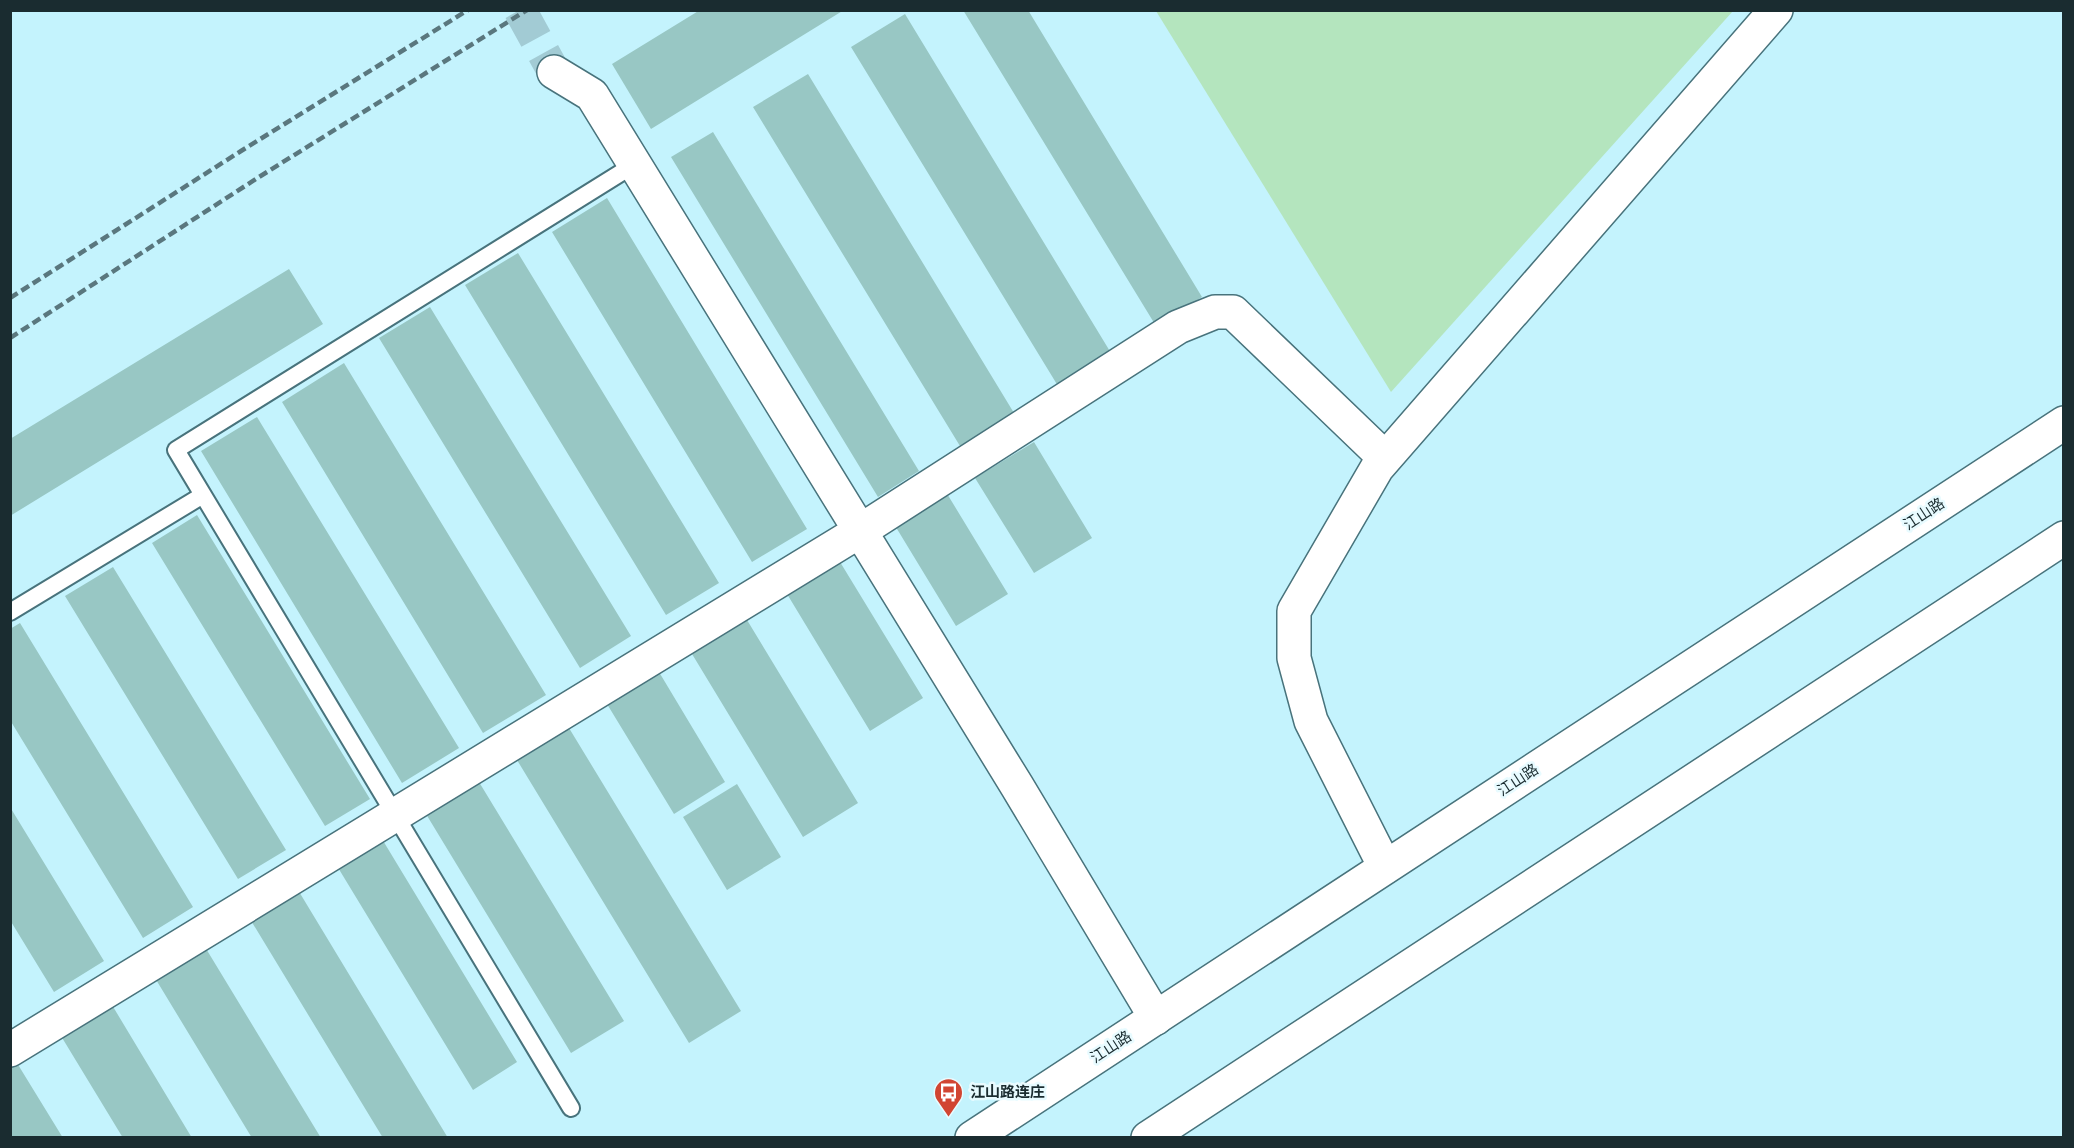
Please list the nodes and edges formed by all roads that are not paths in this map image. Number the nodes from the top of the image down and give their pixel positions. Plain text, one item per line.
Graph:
1 (1776, 10) edge
2 (554, 72) tunnel mouth
3 (635, 164) junction
4 (2064, 423) edge
5 (1385, 458) junction
6 (203, 495) junction
7 (860, 531) junction
8 (2064, 538) edge
9 (10, 612) edge
10 (395, 815) junction
11 (1385, 867) junction
12 (1156, 1018) junction
13 (10, 1050) edge
14 (571, 1108) dead end
15 (972, 1137) edge
16 (1148, 1137) edge

1 - 5 street
2 - 3 street
3 - 6 lane
3 - 7 street
4 - 11 street, 江山路
5 - 7 street
5 - 11 street
6 - 9 lane
6 - 10 lane
7 - 10 street
7 - 12 street
8 - 16 street
10 - 13 street
10 - 14 lane
11 - 12 street, 江山路
12 - 15 street, 江山路

